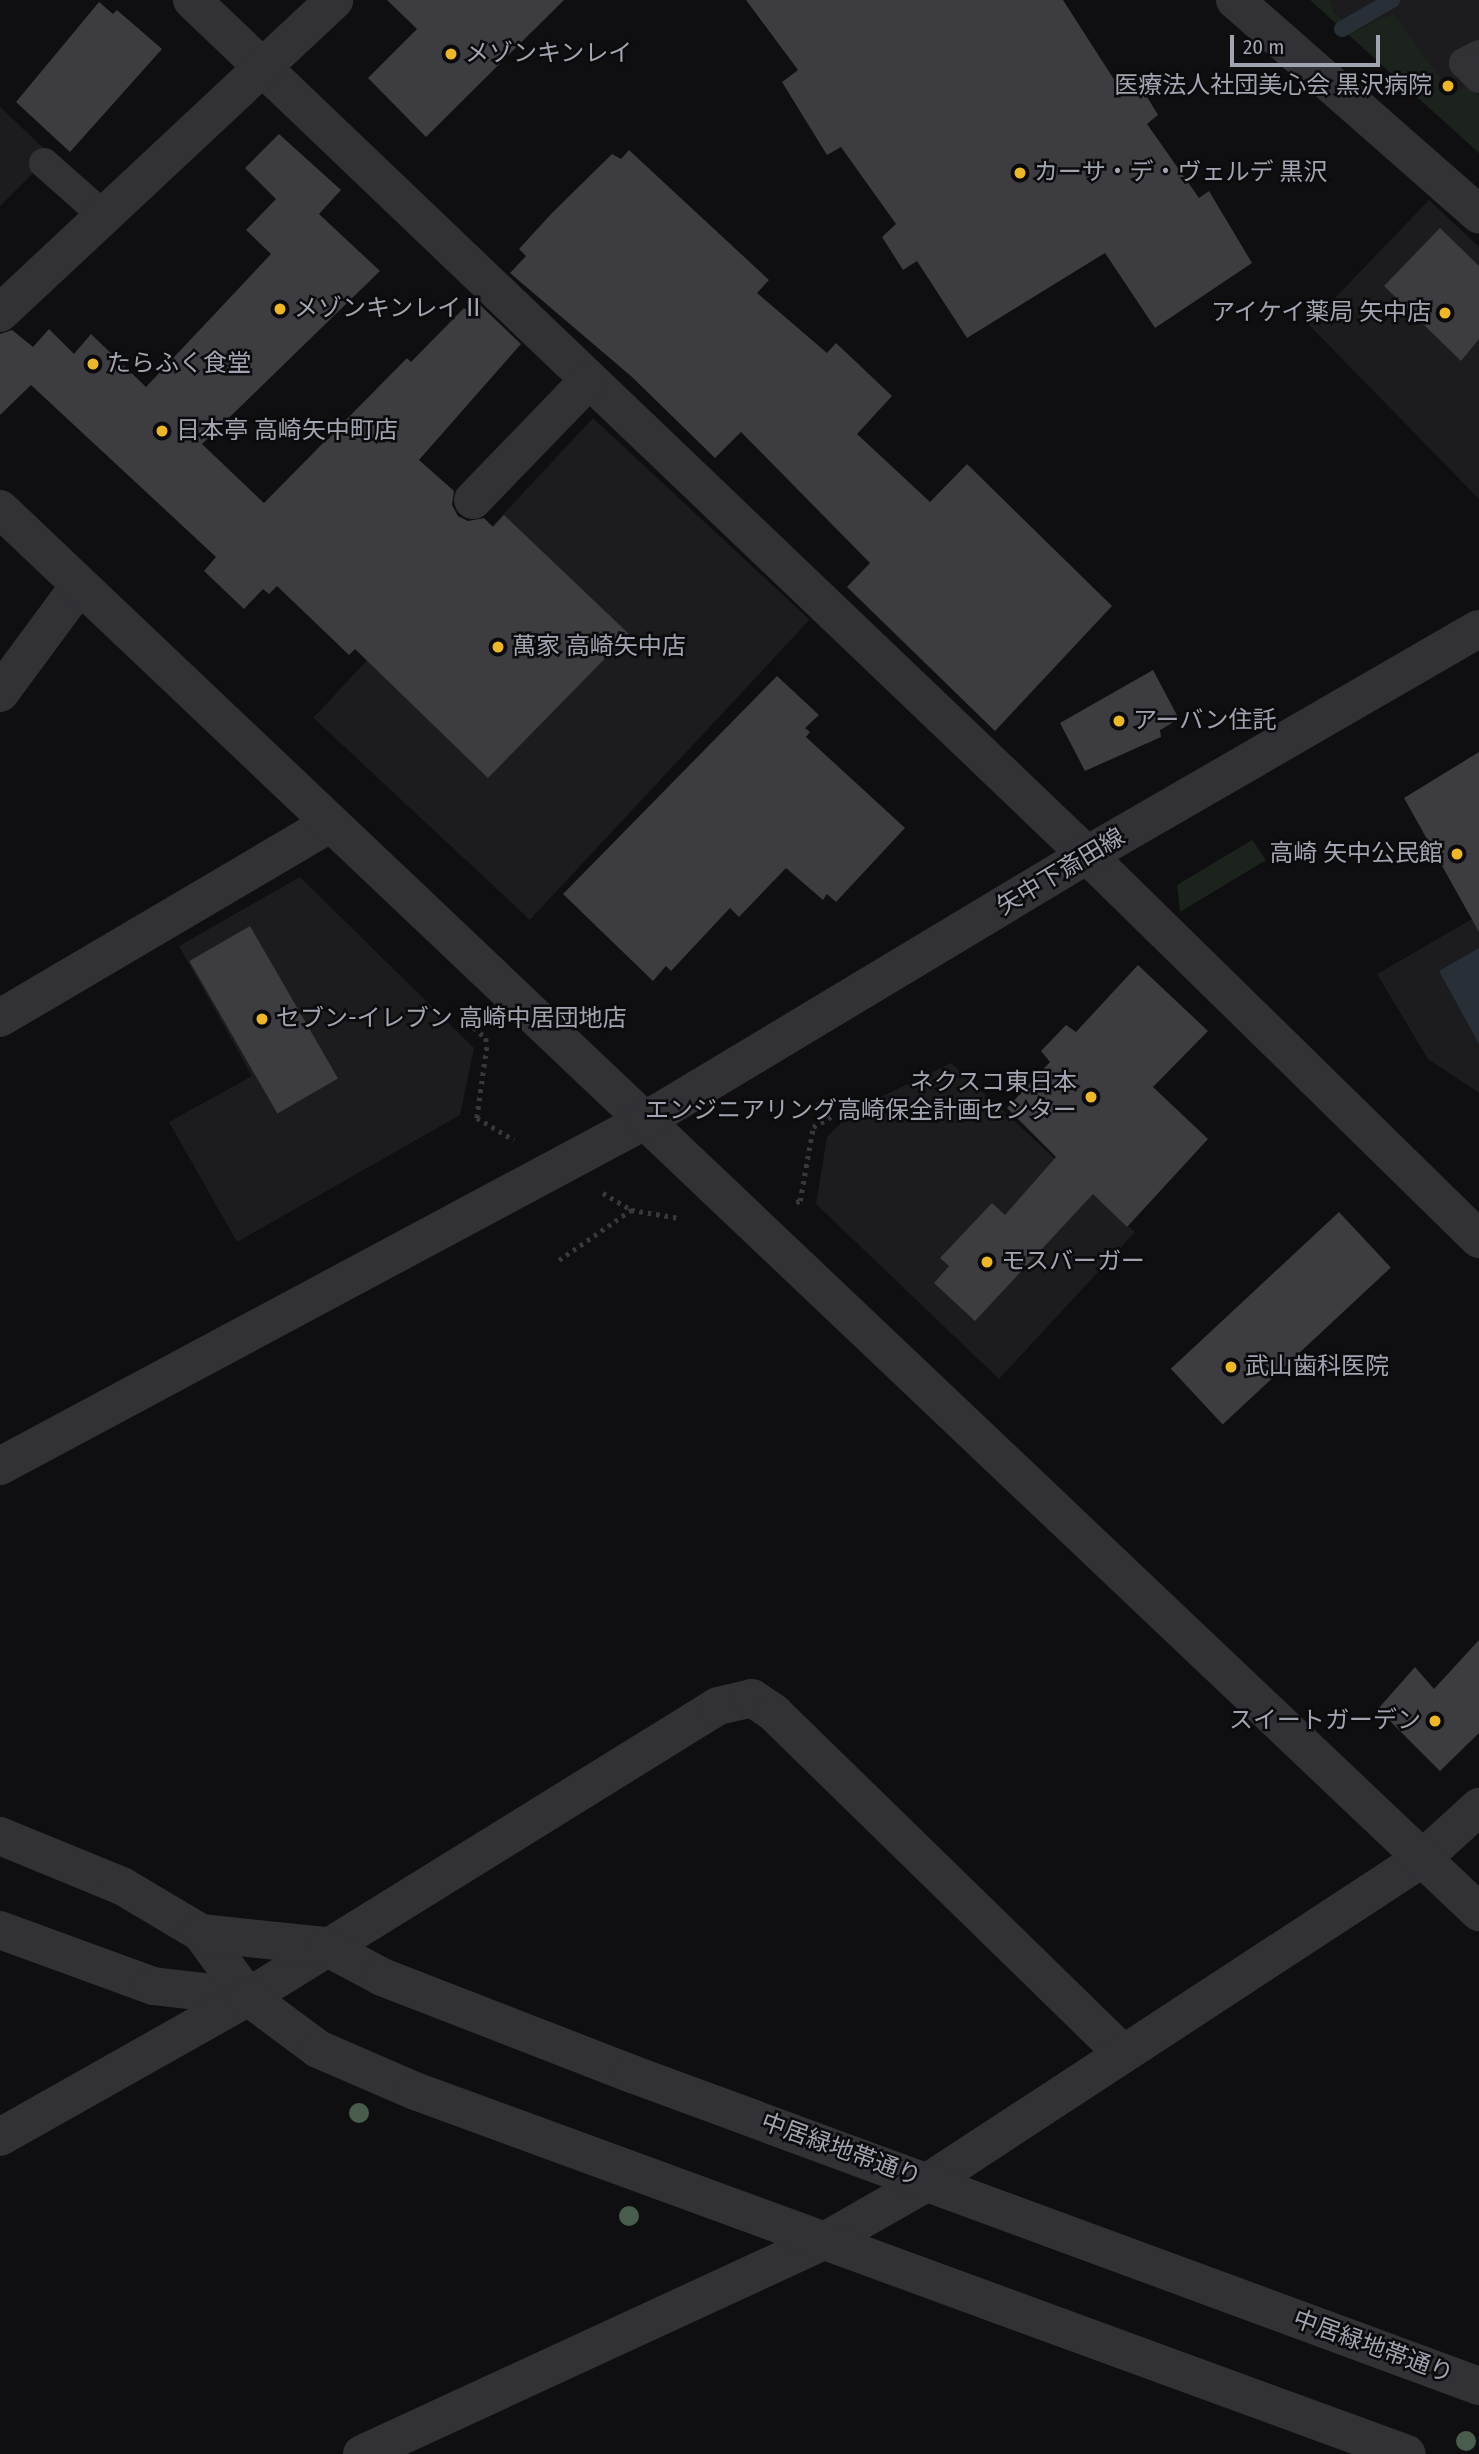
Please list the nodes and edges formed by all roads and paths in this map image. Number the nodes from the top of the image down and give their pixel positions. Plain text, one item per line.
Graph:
1 (192, 0) edge
2 (334, 0) edge
3 (1235, 0) edge
4 (1479, 55) edge
5 (261, 69) junction
6 (1479, 78) edge
7 (44, 163) dead end
8 (1479, 214) edge
9 (104, 216) junction
10 (0, 313) edge
11 (588, 381) junction
12 (473, 500) dead end
13 (0, 509) edge
14 (79, 586) junction
15 (1479, 629) edge
16 (0, 693) edge
17 (328, 825) junction
18 (1087, 855) junction
19 (0, 1018) edge
20 (467, 1022) dead end
21 (834, 1115) dead end
22 (477, 1118) dead end
23 (646, 1120) junction
24 (800, 1201) dead end
25 (680, 1218) dead end
26 (1479, 1239) edge
27 (559, 1260) dead end
28 (0, 1466) edge
29 (1479, 1807) edge
30 (0, 1836) edge
31 (1423, 1858) junction
32 (1479, 1912) edge
33 (0, 1930) edge
34 (201, 1933) junction
35 (324, 1946) junction
36 (248, 1997) junction
37 (1123, 2054) junction
38 (0, 2137) edge
39 (928, 2182) junction
40 (828, 2239) junction
41 (1479, 2386) edge
42 (420, 2442) edge
43 (362, 2454) edge
44 (1407, 2454) edge

1 - 5 street
2 - 5 street
3 - 8 street
4 - 6 lane
5 - 9 street
5 - 11 street
7 - 9 lane
9 - 10 street
11 - 12 street
11 - 18 street
13 - 14 street
14 - 16 street
14 - 17 street
15 - 18 street, 矢中下斎田線
17 - 19 street
17 - 23 street
18 - 23 street, 矢中下斎田線
18 - 26 street
20 - 22 path
21 - 24 path
23 - 28 street, 矢中下斎田線
23 - 31 street
25 - 27 path
29 - 31 street
30 - 34 street, 中居緑地帯通り
31 - 32 street
31 - 37 street
33 - 36 street
34 - 35 street, 中居緑地帯通り
34 - 36 street, 中居緑地帯通り
35 - 36 street
35 - 37 street
35 - 39 street, 中居緑地帯通り
36 - 38 street
36 - 40 street, 中居緑地帯通り
37 - 39 street
39 - 40 street
39 - 41 street, 中居緑地帯通り
40 - 42 street
40 - 44 street, 中居緑地帯通り
42 - 43 street

